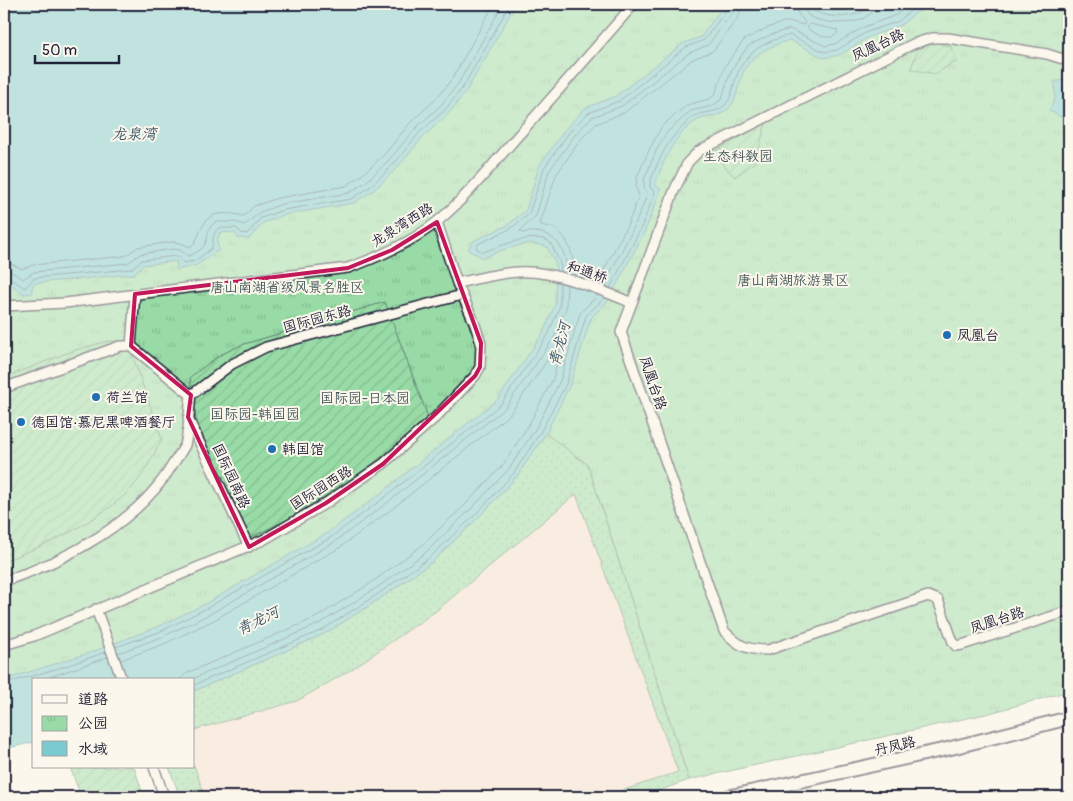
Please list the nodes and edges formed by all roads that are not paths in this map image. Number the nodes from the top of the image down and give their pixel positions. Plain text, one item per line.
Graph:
1 (634, 4) edge
2 (1069, 61) edge
3 (437, 222) junction
4 (457, 283) junction
5 (135, 294) junction
6 (462, 295) junction
7 (632, 303) junction
8 (4, 306) edge
9 (131, 346) junction
10 (4, 388) edge
11 (191, 396) junction
12 (188, 417) junction
13 (249, 546) junction
14 (4, 581) edge
15 (96, 609) junction
16 (1069, 611) edge
17 (4, 645) edge
18 (121, 678) edge
19 (1069, 718) edge
20 (154, 768) edge
21 (164, 797) edge
22 (727, 797) edge

1 - 3 street, 龙泉湾西路
2 - 7 street, 凤凰台路
3 - 4 street, 国际园西路
3 - 5 street, 龙泉湾西路
4 - 6 street, 国际园西路
4 - 7 street, 和通桥
5 - 8 street, 龙泉湾西路
5 - 9 street
6 - 11 street, 国际园东路
6 - 13 street, 国际园西路
7 - 16 street, 凤凰台路
9 - 10 street
9 - 11 street
11 - 12 street
12 - 13 street, 国际园南路
12 - 14 street
13 - 15 street, 国际园西路
15 - 17 street, 国际园西路
15 - 18 street
19 - 22 main road, 丹凤路
20 - 21 street

